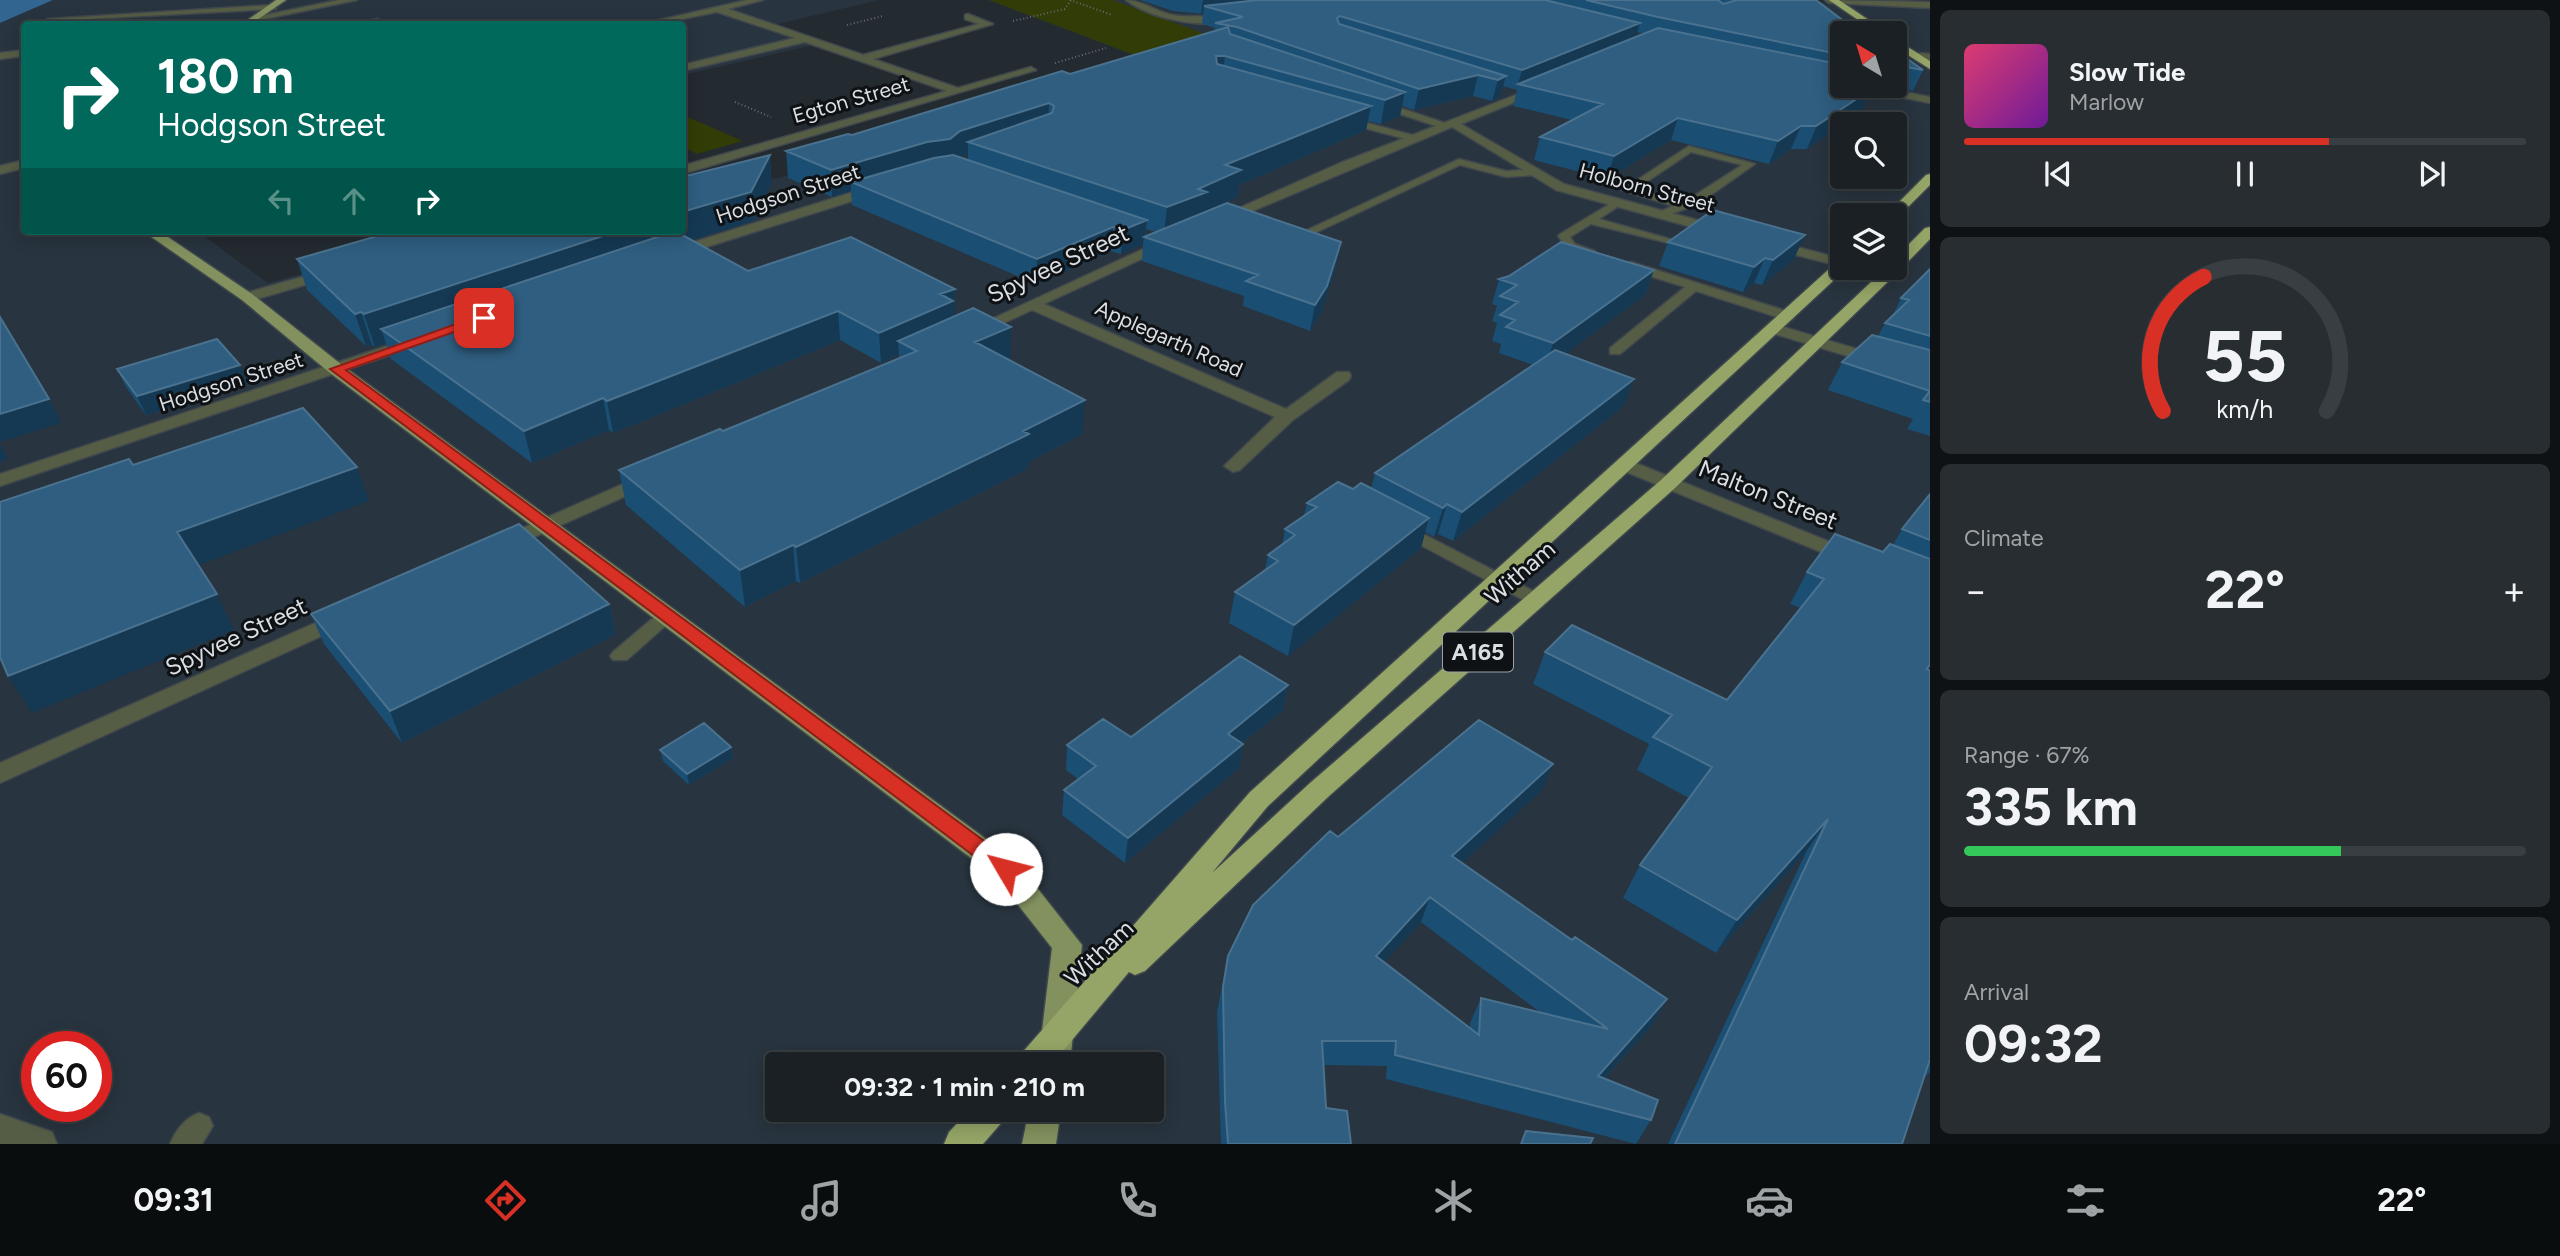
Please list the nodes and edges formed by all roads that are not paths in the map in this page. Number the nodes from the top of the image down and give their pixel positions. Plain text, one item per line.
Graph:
1 (282, 0) edge
2 (353, 0) edge
3 (760, 0) edge
4 (1130, 0) edge
5 (1832, 0) edge
6 (145, 3) dead end
7 (1930, 5) edge
8 (273, 7) junction
9 (719, 9) junction
10 (117, 15) junction
11 (260, 17) junction
12 (968, 17) dead end
13 (1232, 18) edge
14 (51, 19) dead end
15 (252, 21) edge
16 (662, 21) edge
17 (1864, 21) edge
18 (804, 39) junction
19 (1908, 50) edge
20 (21, 53) edge
21 (0, 56) edge
22 (1917, 56) junction
23 (1930, 57) edge
24 (865, 58) junction
25 (1930, 66) edge
26 (686, 67) edge
27 (1031, 70) road end
28 (1555, 82) edge
29 (958, 91) junction
30 (1506, 93) edge
31 (1908, 96) edge
32 (1519, 97) junction
33 (1367, 100) edge
34 (1930, 100) edge
35 (1337, 117) edge
36 (1450, 125) junction
37 (1413, 138) junction
38 (21, 165) edge
39 (686, 169) edge
40 (0, 170) edge
41 (1536, 172) junction
42 (1930, 178) edge
43 (893, 184) edge
44 (1618, 202) junction
45 (1904, 203) edge
46 (1683, 206) junction
47 (1663, 214) junction
48 (1590, 220) junction
49 (1203, 227) edge
50 (1930, 231) edge
51 (1139, 234) edge
52 (156, 235) edge
53 (1296, 238) edge
54 (1673, 243) edge
55 (1907, 255) edge
56 (1601, 257) edge
57 (657, 258) edge
58 (1830, 260) edge
59 (1615, 261) edge
60 (341, 270) edge
61 (1830, 276) edge
62 (1882, 280) edge
63 (1695, 286) junction
64 (247, 297) junction
65 (1033, 305) junction
66 (1781, 322) junction
67 (426, 338) edge
68 (958, 339) edge
69 (1819, 342) junction
70 (1615, 351) dead end
71 (336, 369) junction
72 (1343, 376) dead end
73 (1930, 376) edge
74 (1287, 416) junction
75 (1626, 465) junction
76 (1233, 466) dead end
77 (657, 474) edge
78 (0, 480) edge
79 (1668, 484) junction
80 (1383, 518) edge
81 (544, 526) junction
82 (481, 554) edge
83 (1868, 564) edge
84 (1498, 579) junction
85 (1537, 600) junction
86 (367, 606) edge
87 (666, 617) junction
88 (620, 656) dead end
89 (0, 774) edge
90 (1059, 1033) junction
91 (1042, 1052) edge
92 (1056, 1052) edge
93 (980, 1122) edge
94 (1043, 1122) edge
95 (0, 1130) edge
96 (40, 1144) edge
97 (961, 1144) edge
98 (1039, 1144) edge

1 - 8 main road
2 - 11 street
3 - 9 street
4 - 13 lane
5 - 7 street
5 - 17 highway
6 - 10 lane
8 - 10 lane
8 - 11 main road
9 - 16 street
9 - 18 street
10 - 14 lane
11 - 15 main road
12 - 24 street
18 - 24 street
18 - 26 street
19 - 22 highway
20 - 21 street
22 - 23 street
22 - 25 highway
24 - 29 street
27 - 29 street, Egton Street
28 - 32 street
29 - 39 street, Egton Street
30 - 32 street
31 - 34 street
32 - 36 street
33 - 36 lane
35 - 37 lane
36 - 37 street
36 - 41 street, Holborn Street
37 - 49 street
38 - 40 street
41 - 44 street, Holborn Street
41 - 53 lane
42 - 45 highway
43 - 57 street, Hodgson Street
44 - 47 street, Holborn Street
44 - 48 lane
46 - 46 lane
46 - 47 lane
47 - 58 street, Holborn Street
48 - 54 lane
48 - 56 lane
50 - 55 highway, Witham / A165
51 - 65 street, Spyvee Street
52 - 64 main road
59 - 63 lane
60 - 64 street
61 - 66 highway, Witham / A165
62 - 69 highway, Witham / A165
63 - 66 lane
63 - 70 lane
64 - 71 main road
65 - 68 street, Spyvee Street
65 - 74 street, Applegarth Road
66 - 69 street
66 - 75 highway, Witham / A165
67 - 71 street, Hodgson Street
69 - 73 street
69 - 79 highway, Witham / A165
71 - 78 street, Hodgson Street
71 - 81 main road
72 - 74 street
74 - 76 street
75 - 79 street, Malton Street
75 - 84 highway, Witham / A165
77 - 81 street
79 - 83 street, Malton Street
79 - 85 highway, Witham / A165
80 - 84 lane
81 - 82 street
81 - 87 main road
84 - 85 lane
84 - 90 highway, Witham / A165
85 - 90 highway, Witham / A165
86 - 89 street, Spyvee Street
87 - 88 lane
87 - 90 main road
90 - 91 highway, Witham / A165
90 - 92 main road
93 - 97 highway
94 - 98 main road
95 - 96 street

